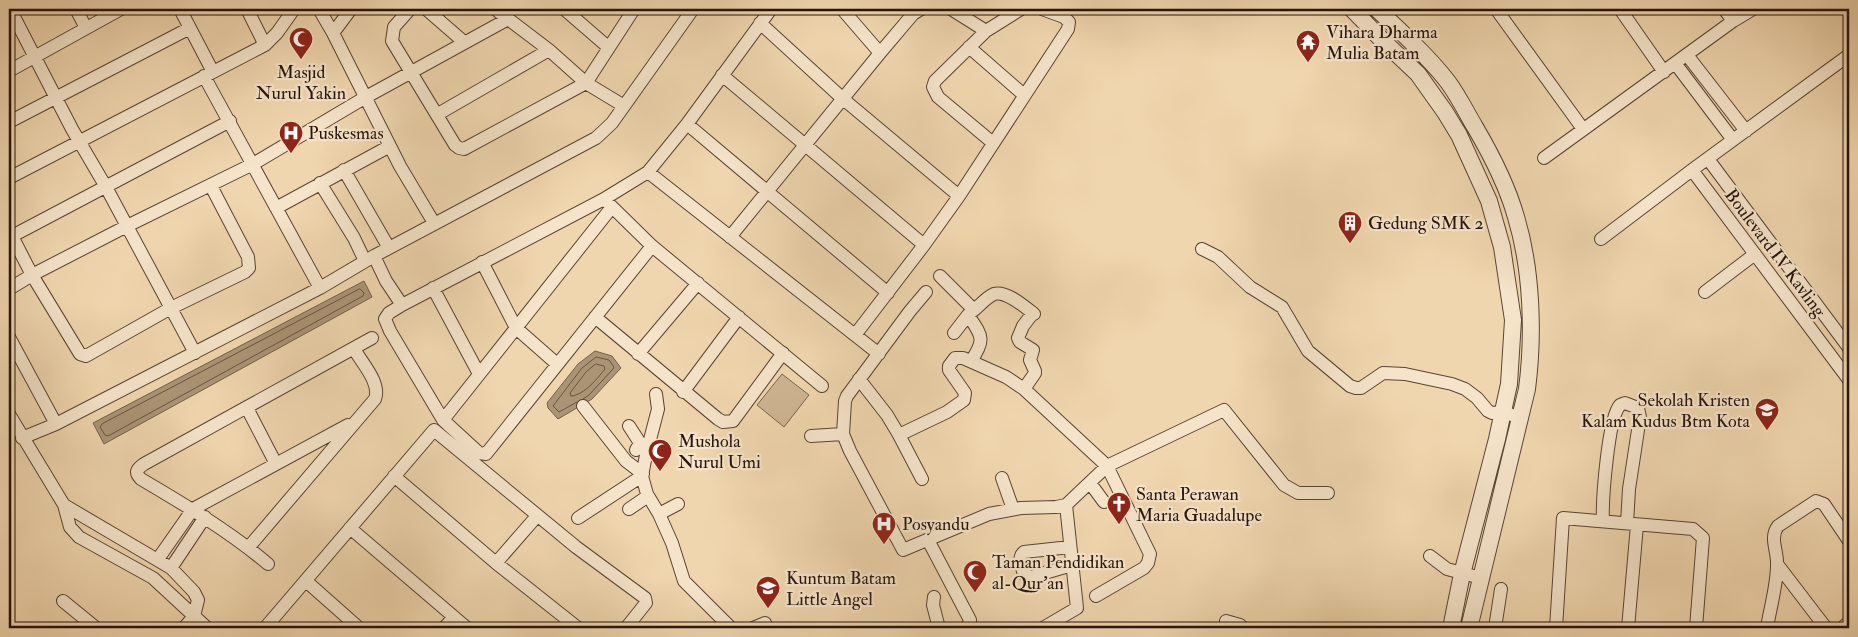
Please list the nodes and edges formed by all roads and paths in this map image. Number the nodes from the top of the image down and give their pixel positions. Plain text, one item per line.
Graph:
1 (10, 9) edge
2 (76, 9) edge
3 (121, 9) edge
4 (180, 9) edge
5 (248, 9) edge
6 (294, 9) edge
7 (319, 9) edge
8 (351, 9) edge
9 (410, 9) edge
10 (426, 9) edge
11 (495, 9) edge
12 (564, 9) edge
13 (634, 9) edge
14 (693, 9) edge
15 (771, 9) edge
16 (842, 9) edge
17 (921, 9) edge
18 (951, 9) edge
19 (1021, 9) edge
20 (1042, 9) edge
21 (1352, 9) edge
22 (1377, 9) edge
23 (1496, 9) edge
24 (1620, 9) edge
25 (1724, 9) edge
26 (1752, 9) edge
27 (508, 19) junction
28 (1732, 21) junction
29 (760, 23) junction
30 (86, 28) junction
31 (190, 28) junction
32 (986, 31) junction
33 (333, 33) junction
34 (464, 42) junction
35 (265, 45) junction
36 (608, 46) junction
37 (969, 47) junction
38 (549, 50) junction
39 (880, 52) junction
40 (1687, 55) junction
41 (1849, 55) edge
42 (36, 58) junction
43 (1675, 63) junction
44 (9, 71) edge
45 (412, 72) junction
46 (1664, 72) junction
47 (209, 74) junction
48 (722, 75) junction
49 (586, 83) junction
50 (1024, 95) junction
51 (56, 97) junction
52 (366, 97) junction
53 (842, 98) junction
54 (624, 106) junction
55 (438, 114) junction
56 (9, 122) edge
57 (230, 122) junction
58 (687, 124) junction
59 (1583, 130) junction
60 (1746, 131) junction
61 (1733, 140) junction
62 (79, 142) junction
63 (993, 143) junction
64 (805, 144) junction
65 (390, 146) junction
66 (1544, 158) dead end
67 (1708, 159) junction
68 (252, 164) junction
69 (344, 170) junction
70 (1692, 170) junction
71 (648, 172) junction
72 (9, 178) edge
73 (320, 183) junction
74 (106, 186) junction
75 (210, 186) junction
76 (768, 192) junction
77 (959, 196) junction
78 (608, 203) junction
79 (276, 208) junction
80 (434, 223) junction
81 (127, 226) junction
82 (730, 237) junction
83 (1600, 239) dead end
84 (924, 245) junction
85 (652, 246) junction
86 (389, 248) junction
87 (1202, 248) dead end
88 (1754, 254) junction
89 (369, 259) junction
90 (482, 262) junction
91 (32, 275) junction
92 (940, 276) dead end
93 (698, 283) junction
94 (320, 288) junction
95 (433, 288) junction
96 (9, 289) edge
97 (888, 292) junction
98 (926, 292) dead end
99 (1705, 292) dead end
100 (402, 304) junction
101 (171, 308) junction
102 (971, 312) junction
103 (595, 317) junction
104 (740, 317) junction
105 (516, 328) junction
106 (954, 333) dead end
107 (855, 335) junction
108 (9, 337) edge
109 (372, 338) dead end
110 (1849, 348) edge
111 (354, 349) junction
112 (195, 353) junction
113 (783, 353) junction
114 (638, 354) junction
115 (879, 354) junction
116 (971, 362) junction
117 (558, 364) junction
118 (479, 374) junction
119 (859, 379) junction
120 (1849, 380) edge
121 (822, 386) dead end
122 (1024, 389) junction
123 (683, 392) junction
124 (656, 394) dead end
125 (582, 406) dead end
126 (247, 408) junction
127 (1503, 412) junction
128 (9, 414) edge
129 (1521, 418) junction
130 (443, 420) junction
131 (354, 422) junction
132 (56, 424) junction
133 (629, 426) dead end
134 (843, 434) junction
135 (899, 435) junction
136 (811, 436) dead end
137 (22, 438) junction
138 (641, 453) junction
139 (626, 461) junction
140 (276, 464) junction
141 (1107, 466) junction
142 (642, 475) junction
143 (394, 476) junction
144 (1002, 478) dead end
145 (922, 479) dead end
146 (1090, 483) junction
147 (1328, 493) dead end
148 (648, 496) junction
149 (1104, 502) dead end
150 (678, 504) dead end
151 (64, 505) junction
152 (1066, 505) junction
153 (192, 509) junction
154 (629, 509) dead end
155 (1013, 509) junction
156 (659, 514) junction
157 (537, 516) junction
158 (204, 517) junction
159 (578, 518) dead end
160 (1603, 521) junction
161 (1632, 524) junction
162 (350, 528) junction
163 (928, 540) junction
164 (1849, 542) edge
165 (1070, 547) junction
166 (248, 548) junction
167 (1430, 556) dead end
168 (164, 563) junction
169 (496, 563) junction
170 (268, 564) dead end
171 (1778, 564) junction
172 (1072, 565) junction
173 (1462, 574) junction
174 (153, 578) junction
175 (1481, 578) junction
176 (306, 581) junction
177 (1501, 589) dead end
178 (1096, 596) dead end
179 (934, 597) dead end
180 (64, 601) dead end
181 (454, 617) junction
182 (1226, 621) dead end
183 (1849, 622) edge
184 (199, 624) edge
185 (353, 626) edge
186 (96, 628) edge
187 (184, 628) edge
188 (265, 628) edge
189 (444, 628) edge
190 (467, 628) edge
191 (578, 628) edge
192 (626, 628) edge
193 (731, 628) edge
194 (939, 628) edge
195 (965, 628) edge
196 (1043, 628) edge
197 (1243, 628) edge
198 (1451, 628) edge
199 (1469, 628) edge
200 (1495, 628) edge
201 (1556, 628) edge
202 (1628, 628) edge
203 (1696, 628) edge
204 (1767, 628) edge
205 (1826, 628) edge
206 (1842, 628) edge

1 - 42 street
2 - 30 street
3 - 30 street
4 - 31 street
5 - 35 street
6 - 35 street
7 - 33 street
8 - 33 street
9 - 45 street
10 - 34 street
11 - 27 street
12 - 36 street
13 - 36 street
14 - 54 street
15 - 29 street
16 - 39 street
17 - 39 street
18 - 32 street
19 - 32 street
20 - 50 street
21 - 127 street
22 - 129 street
23 - 59 street
24 - 46 street
25 - 28 street
26 - 28 street
27 - 34 street
27 - 38 street
28 - 40 street
29 - 48 street
29 - 53 street
30 - 42 street
31 - 47 street
31 - 51 street
32 - 37 street
33 - 52 street
34 - 45 street
35 - 47 street
36 - 49 street
37 - 50 street
37 - 63 street
38 - 49 street
38 - 55 street
39 - 53 street
40 - 43 street
40 - 60 street
41 - 60 street
42 - 44 street
42 - 51 street
43 - 46 street
43 - 61 street
45 - 52 street
45 - 55 street
46 - 59 street
47 - 57 street
47 - 62 street
48 - 58 street
48 - 64 street
49 - 54 street
49 - 55 street
50 - 63 street
51 - 56 street
51 - 62 street
52 - 65 street
52 - 68 street
53 - 64 street
53 - 77 street
54 - 80 street
57 - 68 street
57 - 74 street
58 - 71 street
58 - 76 street
59 - 66 street
60 - 61 street
61 - 67 street
62 - 72 street
62 - 74 street
63 - 77 street
64 - 76 street
64 - 84 street
65 - 69 street
65 - 80 street
67 - 70 street
67 - 110 street
68 - 75 street
68 - 79 street
69 - 73 street
69 - 86 street
70 - 83 street
70 - 88 street, Boulevard IV Kavling
71 - 78 street
71 - 82 street
73 - 79 street
73 - 89 street
74 - 81 street
74 - 91 street
75 - 81 street
75 - 101 street
76 - 82 street
76 - 97 street
77 - 84 street
78 - 85 street
78 - 90 street
78 - 105 street
79 - 94 street
80 - 86 street
81 - 91 street
81 - 101 street
82 - 107 street
84 - 97 street
85 - 93 street
85 - 103 street
86 - 89 street
87 - 127 street
88 - 99 street
88 - 120 street, Boulevard IV Kavling
89 - 94 street
89 - 100 street
90 - 95 street
90 - 105 street
91 - 96 street
91 - 101 street
92 - 102 street
93 - 104 street
93 - 114 street
94 - 112 street
95 - 100 street
95 - 118 street
97 - 107 street
98 - 115 street
100 - 130 street
101 - 112 street
102 - 106 street
102 - 116 street
102 - 122 street
103 - 114 street
103 - 117 street
104 - 113 street
104 - 123 street
105 - 117 street
105 - 118 street
107 - 115 street
108 - 132 street
109 - 111 street
111 - 126 street
111 - 131 street
112 - 132 street
113 - 121 street
113 - 123 street
114 - 123 street
115 - 119 street
116 - 122 street
116 - 135 street
117 - 130 street
118 - 130 street
119 - 134 street
119 - 135 street
122 - 141 street
124 - 138 street
125 - 139 street
126 - 140 street
126 - 153 street
127 - 129 street
127 - 173 street
128 - 137 street
129 - 175 street
131 - 140 street
131 - 166 street
132 - 137 street
133 - 138 street
134 - 136 street
134 - 163 street
135 - 145 street
137 - 151 street
138 - 139 street
138 - 142 street
139 - 142 street
140 - 153 street
141 - 146 street
141 - 147 street
141 - 178 street
142 - 148 street
142 - 159 street
143 - 157 street
143 - 162 street
143 - 169 street
144 - 155 street
146 - 149 street
146 - 152 street
148 - 154 street
148 - 156 street
150 - 156 street
151 - 168 street
151 - 174 street
152 - 155 street
152 - 165 street
153 - 158 street
153 - 168 street
155 - 163 street
156 - 193 street
157 - 169 street
157 - 192 street
158 - 166 street
158 - 168 street
160 - 161 street
160 - 161 street
160 - 201 street
161 - 202 street
161 - 203 street
162 - 176 street
162 - 181 street
163 - 195 street
164 - 171 street
165 - 172 street
165 - 172 street
166 - 170 street
167 - 173 street
168 - 174 street
168 - 184 street
169 - 191 street
171 - 204 street
171 - 205 street
172 - 196 street
173 - 175 street
173 - 198 street
174 - 184 street
175 - 199 street
176 - 185 street
176 - 188 street
177 - 200 street
179 - 194 street
180 - 186 street
181 - 189 street
181 - 190 street
182 - 197 street
183 - 206 street
184 - 187 street

